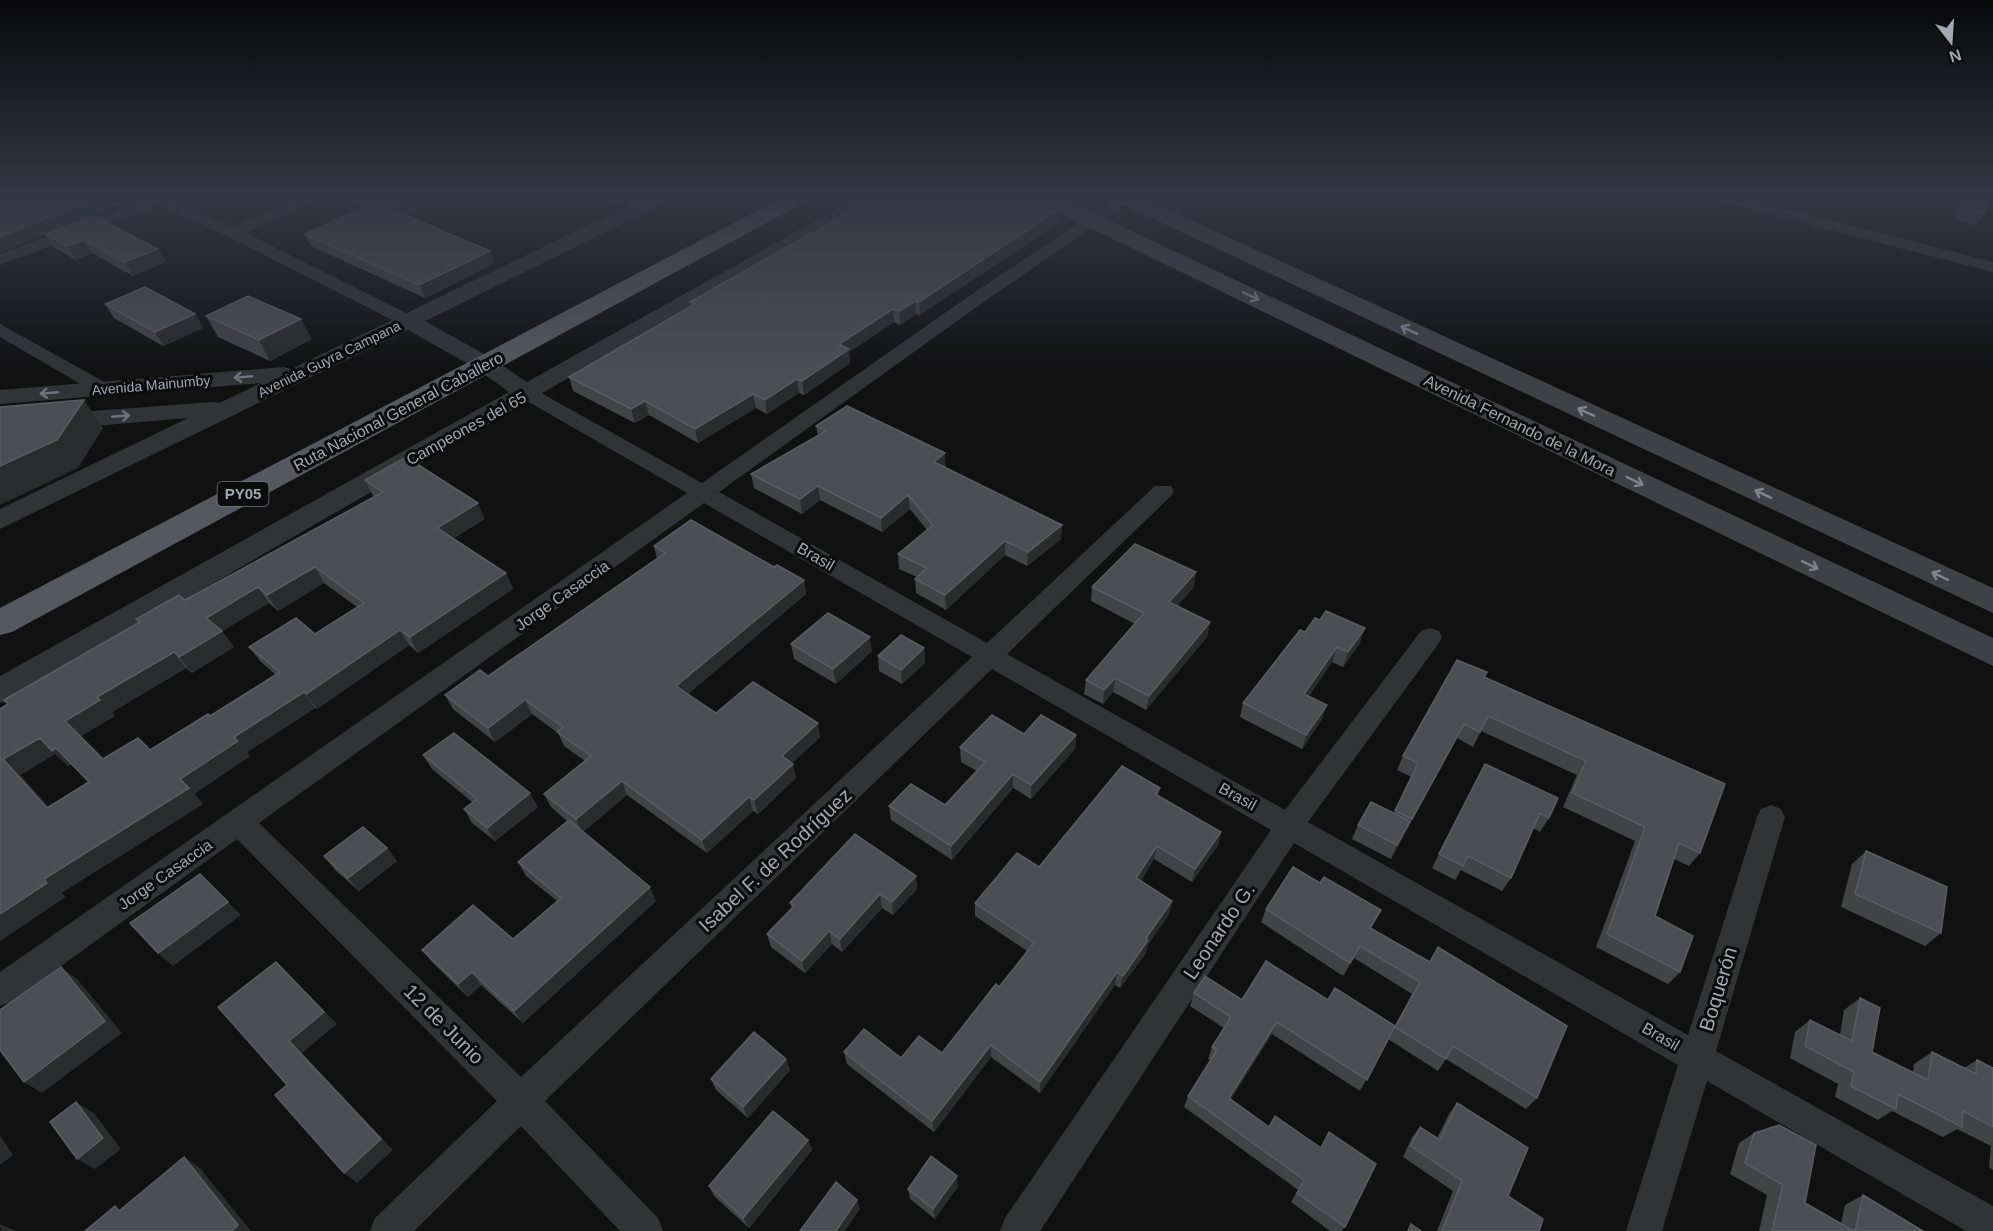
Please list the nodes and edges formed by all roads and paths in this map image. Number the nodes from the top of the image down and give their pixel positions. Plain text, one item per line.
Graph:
1 (280, 256) edge
2 (540, 256) edge
3 (688, 256) edge
4 (768, 256) edge
5 (1040, 256) edge
6 (1170, 256) edge
7 (1250, 256) edge
8 (1952, 256) edge
9 (1993, 267) edge
10 (408, 321) junction
11 (0, 329) edge
12 (485, 364) junction
13 (302, 372) junction
14 (103, 388) junction
15 (527, 393) junction
16 (0, 397) edge
17 (230, 407) junction
18 (0, 426) edge
19 (1163, 491) dead end
20 (706, 493) junction
21 (0, 520) edge
22 (1993, 601) edge
23 (0, 623) edge
24 (1430, 637) dead end
25 (1993, 653) edge
26 (990, 657) junction
27 (0, 691) edge
28 (1771, 817) dead end
29 (239, 822) junction
30 (1290, 825) junction
31 (0, 991) edge
32 (1697, 1057) junction
33 (521, 1101) junction
34 (1993, 1226) edge
35 (388, 1231) edge
36 (645, 1231) edge
37 (1018, 1231) edge
38 (1644, 1231) edge

1 - 10 street
2 - 10 street, Avenida Guyra Campana
3 - 12 highway, Ruta Nacional General Caballero / PY05
4 - 15 street, Campeones del 65
5 - 20 street, Jorge Casaccia
6 -> 25 main road, Avenida Fernando de la Mora
22 -> 7 main road
8 - 9 street
10 - 12 street, Brasil
10 - 13 street, Avenida Guyra Campana
11 - 14 street
12 - 15 street, Brasil
12 - 23 highway, Ruta Nacional General Caballero / PY05
13 -> 14 street, Avenida Mainumby
13 - 17 street, Avenida Guyra Campana
14 -> 16 street, Avenida Mainumby
15 - 20 street, Brasil
15 - 27 street, Campeones del 65
18 -> 17 street, Avenida Mainumby
17 - 21 street, Avenida Guyra Campana
19 - 26 street, Isabel F. de Rodríguez
20 - 26 street, Brasil
20 - 29 street, Jorge Casaccia
24 - 30 street, Leonardo G.
26 - 30 street, Brasil
26 - 33 street, Isabel F. de Rodríguez
28 - 32 street, Boquerón
29 - 31 street, Jorge Casaccia
29 - 33 street, 12 de Junio
30 - 32 street, Brasil
30 - 37 street, Leonardo G.
32 - 34 street, Brasil
32 - 38 street, Boquerón
33 - 35 street, Isabel F. de Rodríguez
33 - 36 street, 12 de Junio

